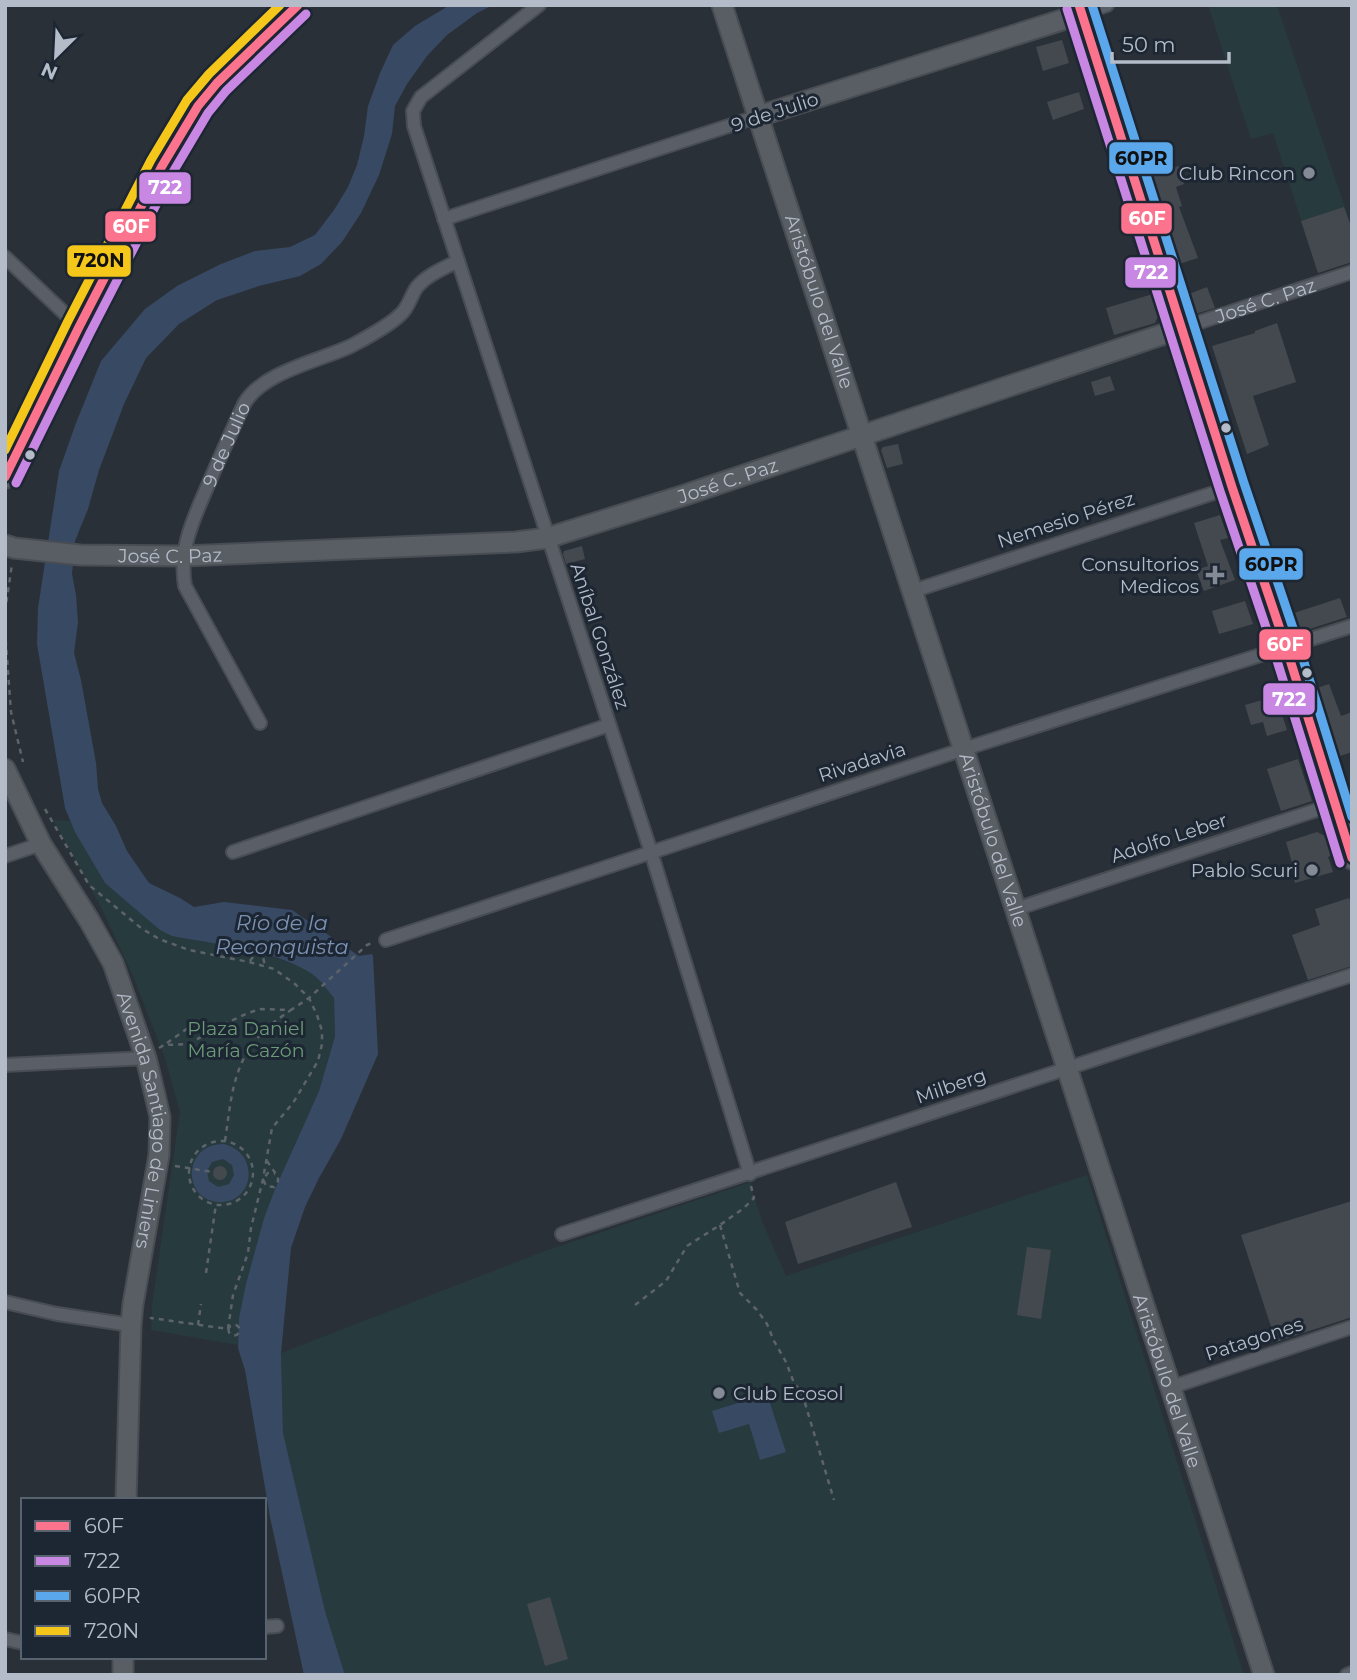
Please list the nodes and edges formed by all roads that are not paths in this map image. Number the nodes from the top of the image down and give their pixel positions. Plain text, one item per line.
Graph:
1 (298, 5) edge
2 (539, 5) edge
3 (722, 5) edge
4 (1107, 5) edge
5 (1080, 9) edge
6 (759, 117) junction
7 (444, 219) junction
8 (5, 257) edge
9 (458, 261) junction
10 (1352, 272) edge
11 (79, 327) junction
12 (1182, 328) junction
13 (862, 434) junction
14 (5, 478) edge
15 (1232, 486) junction
16 (547, 538) junction
17 (16, 548) edge
18 (184, 556) junction
19 (913, 591) junction
20 (1352, 626) edge
21 (1286, 647) junction
22 (260, 723) dead end
23 (609, 725) junction
24 (964, 749) junction
25 (14, 765) edge
26 (1335, 804) junction
27 (41, 844) junction
28 (233, 852) dead end
29 (651, 852) junction
30 (5, 856) edge
31 (1352, 859) edge
32 (1016, 909) junction
33 (386, 940) dead end
34 (1352, 975) edge
35 (146, 1058) junction
36 (5, 1065) edge
37 (1067, 1067) junction
38 (750, 1174) junction
39 (562, 1234) dead end
40 (5, 1302) edge
41 (131, 1325) junction
42 (1352, 1327) edge
43 (1169, 1388) junction
44 (126, 1498) edge
45 (1352, 1673) edge
46 (1264, 1675) edge
47 (1347, 1675) edge

1 - 11 street
2 - 7 street, Aníbal González
3 - 6 street, Aristóbulo del Valle
4 - 5 street, 9 de Julio
5 - 6 street, 9 de Julio
5 - 12 street
6 - 7 street, 9 de Julio
6 - 13 street, Aristóbulo del Valle
7 - 9 street, Aníbal González
8 - 11 street
9 - 16 street, Aníbal González
9 - 18 street, 9 de Julio
10 - 12 street, José C. Paz
11 - 14 street
12 - 13 street, José C. Paz
12 - 15 street
13 - 16 street, José C. Paz
13 - 19 street, Aristóbulo del Valle
15 - 19 street, Nemesio Pérez
15 - 21 street
16 - 18 street, José C. Paz
16 - 23 street, Aníbal González
17 - 18 street, José C. Paz
18 - 22 street, 9 de Julio
19 - 24 street, Aristóbulo del Valle
20 - 21 street, Rivadavia
21 - 24 street, Rivadavia
21 - 26 street
23 - 28 street
23 - 29 street, Aníbal González
24 - 29 street, Rivadavia
24 - 32 street, Aristóbulo del Valle
25 - 27 street, Avenida Santiago de Liniers
26 - 31 street
26 - 32 street, Adolfo Leber
27 - 30 street
27 - 35 street, Avenida Santiago de Liniers
29 - 33 street, Rivadavia
29 - 38 street, Aníbal González
32 - 37 street, Aristóbulo del Valle
34 - 37 street, Milberg
35 - 36 street
35 - 41 street, Avenida Santiago de Liniers
37 - 38 street, Milberg
37 - 43 street, Aristóbulo del Valle
38 - 39 street, Milberg
40 - 41 street
41 - 44 street, Avenida Santiago de Liniers
42 - 43 street, Patagones
43 - 46 street, Aristóbulo del Valle
45 - 47 street

